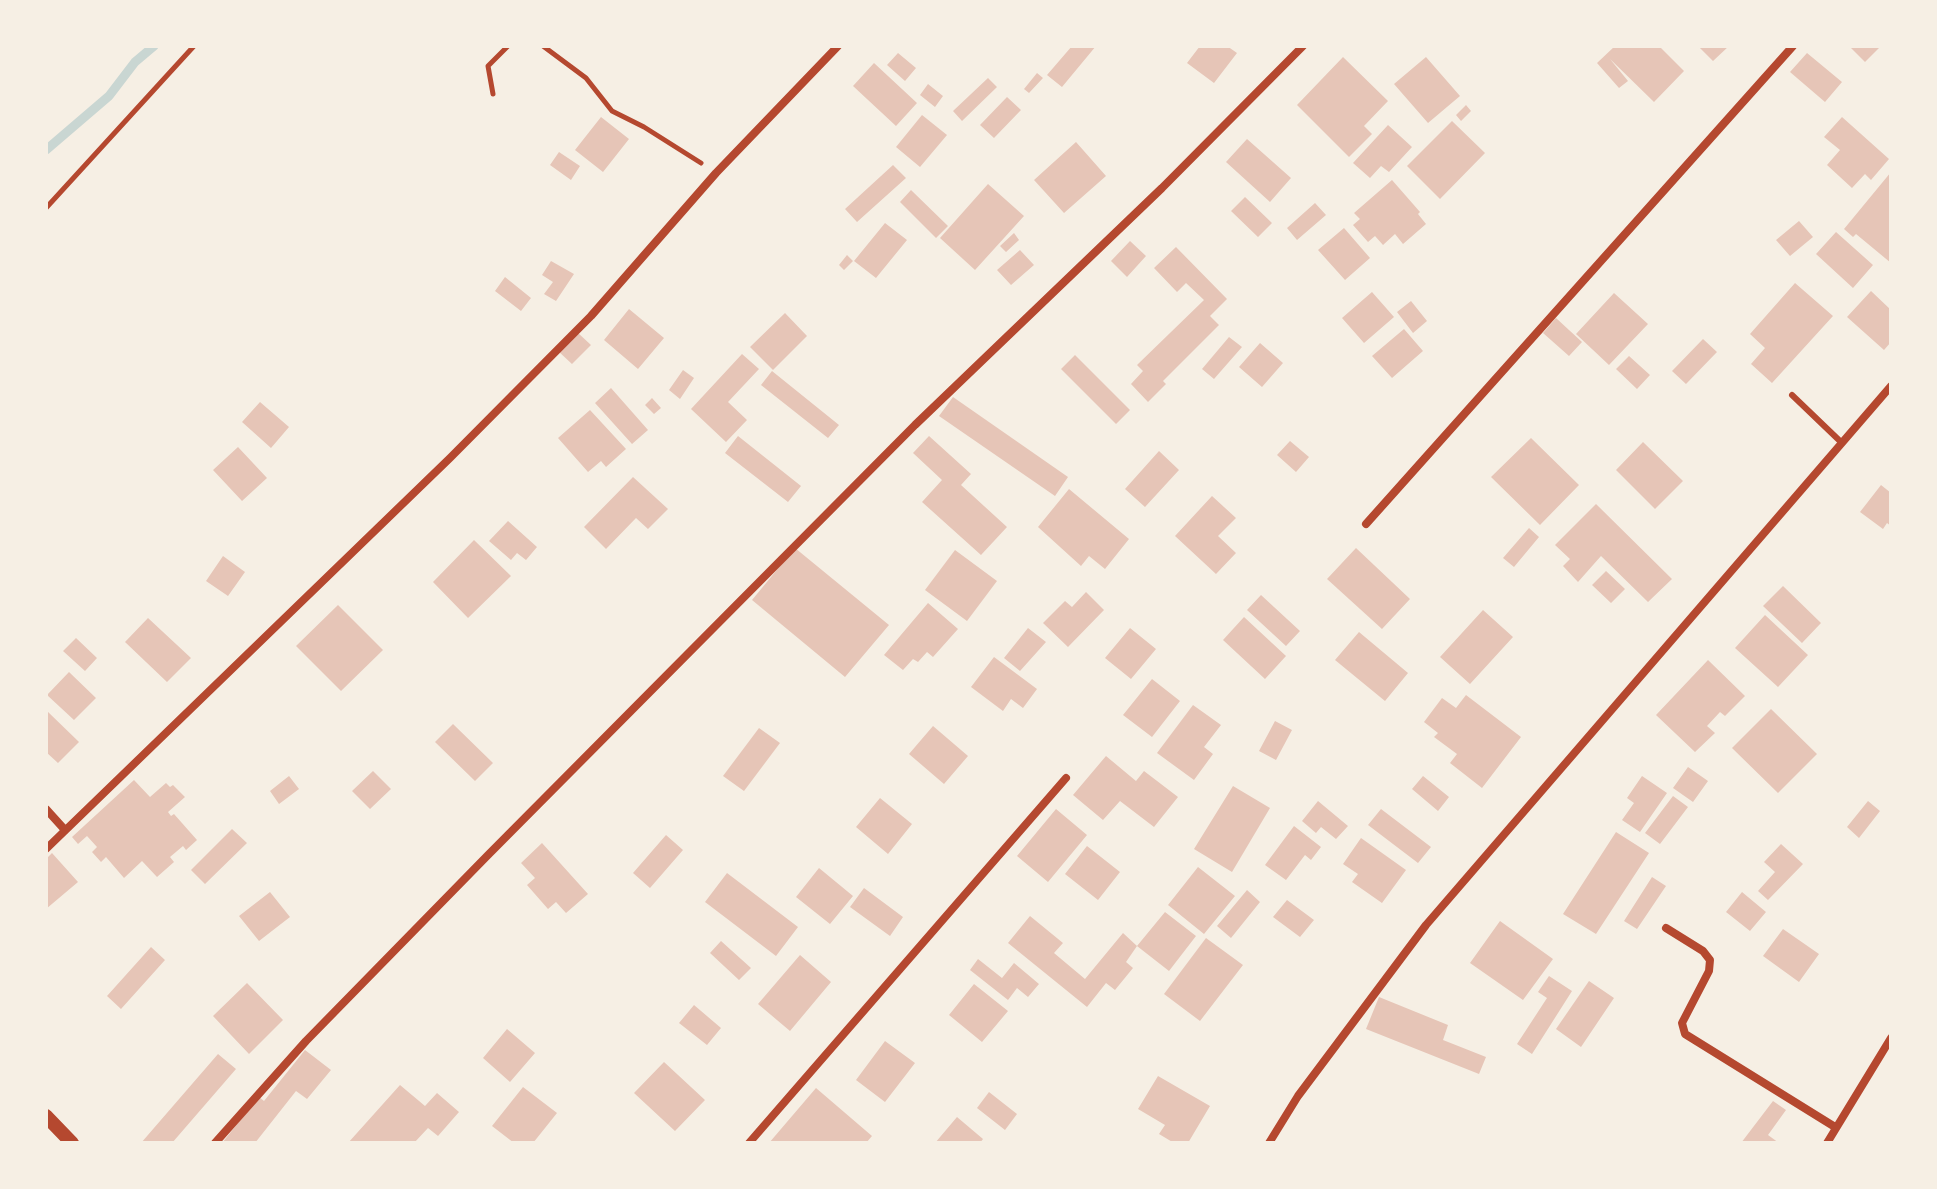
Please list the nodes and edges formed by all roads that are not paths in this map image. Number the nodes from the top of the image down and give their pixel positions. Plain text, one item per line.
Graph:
1 (838, 46) edge
2 (1303, 46) edge
3 (1793, 46) edge
4 (1891, 386) edge
5 (1792, 395) dead end
6 (1842, 443) junction
7 (1366, 524) dead end
8 (1066, 778) dead end
9 (46, 809) edge
10 (65, 830) junction
11 (46, 849) edge
12 (1666, 928) dead end
13 (1891, 1038) edge
14 (46, 1116) edge
15 (1835, 1127) junction
16 (72, 1143) edge
17 (215, 1143) edge
18 (749, 1143) edge
19 (1269, 1143) edge
20 (1827, 1143) edge

1 - 10 street
2 - 17 street
3 - 7 street
4 - 6 street
5 - 6 lane
6 - 19 street
8 - 18 street
9 - 10 street
10 - 11 street
12 - 15 street
13 - 15 street
14 - 16 street
15 - 20 street

